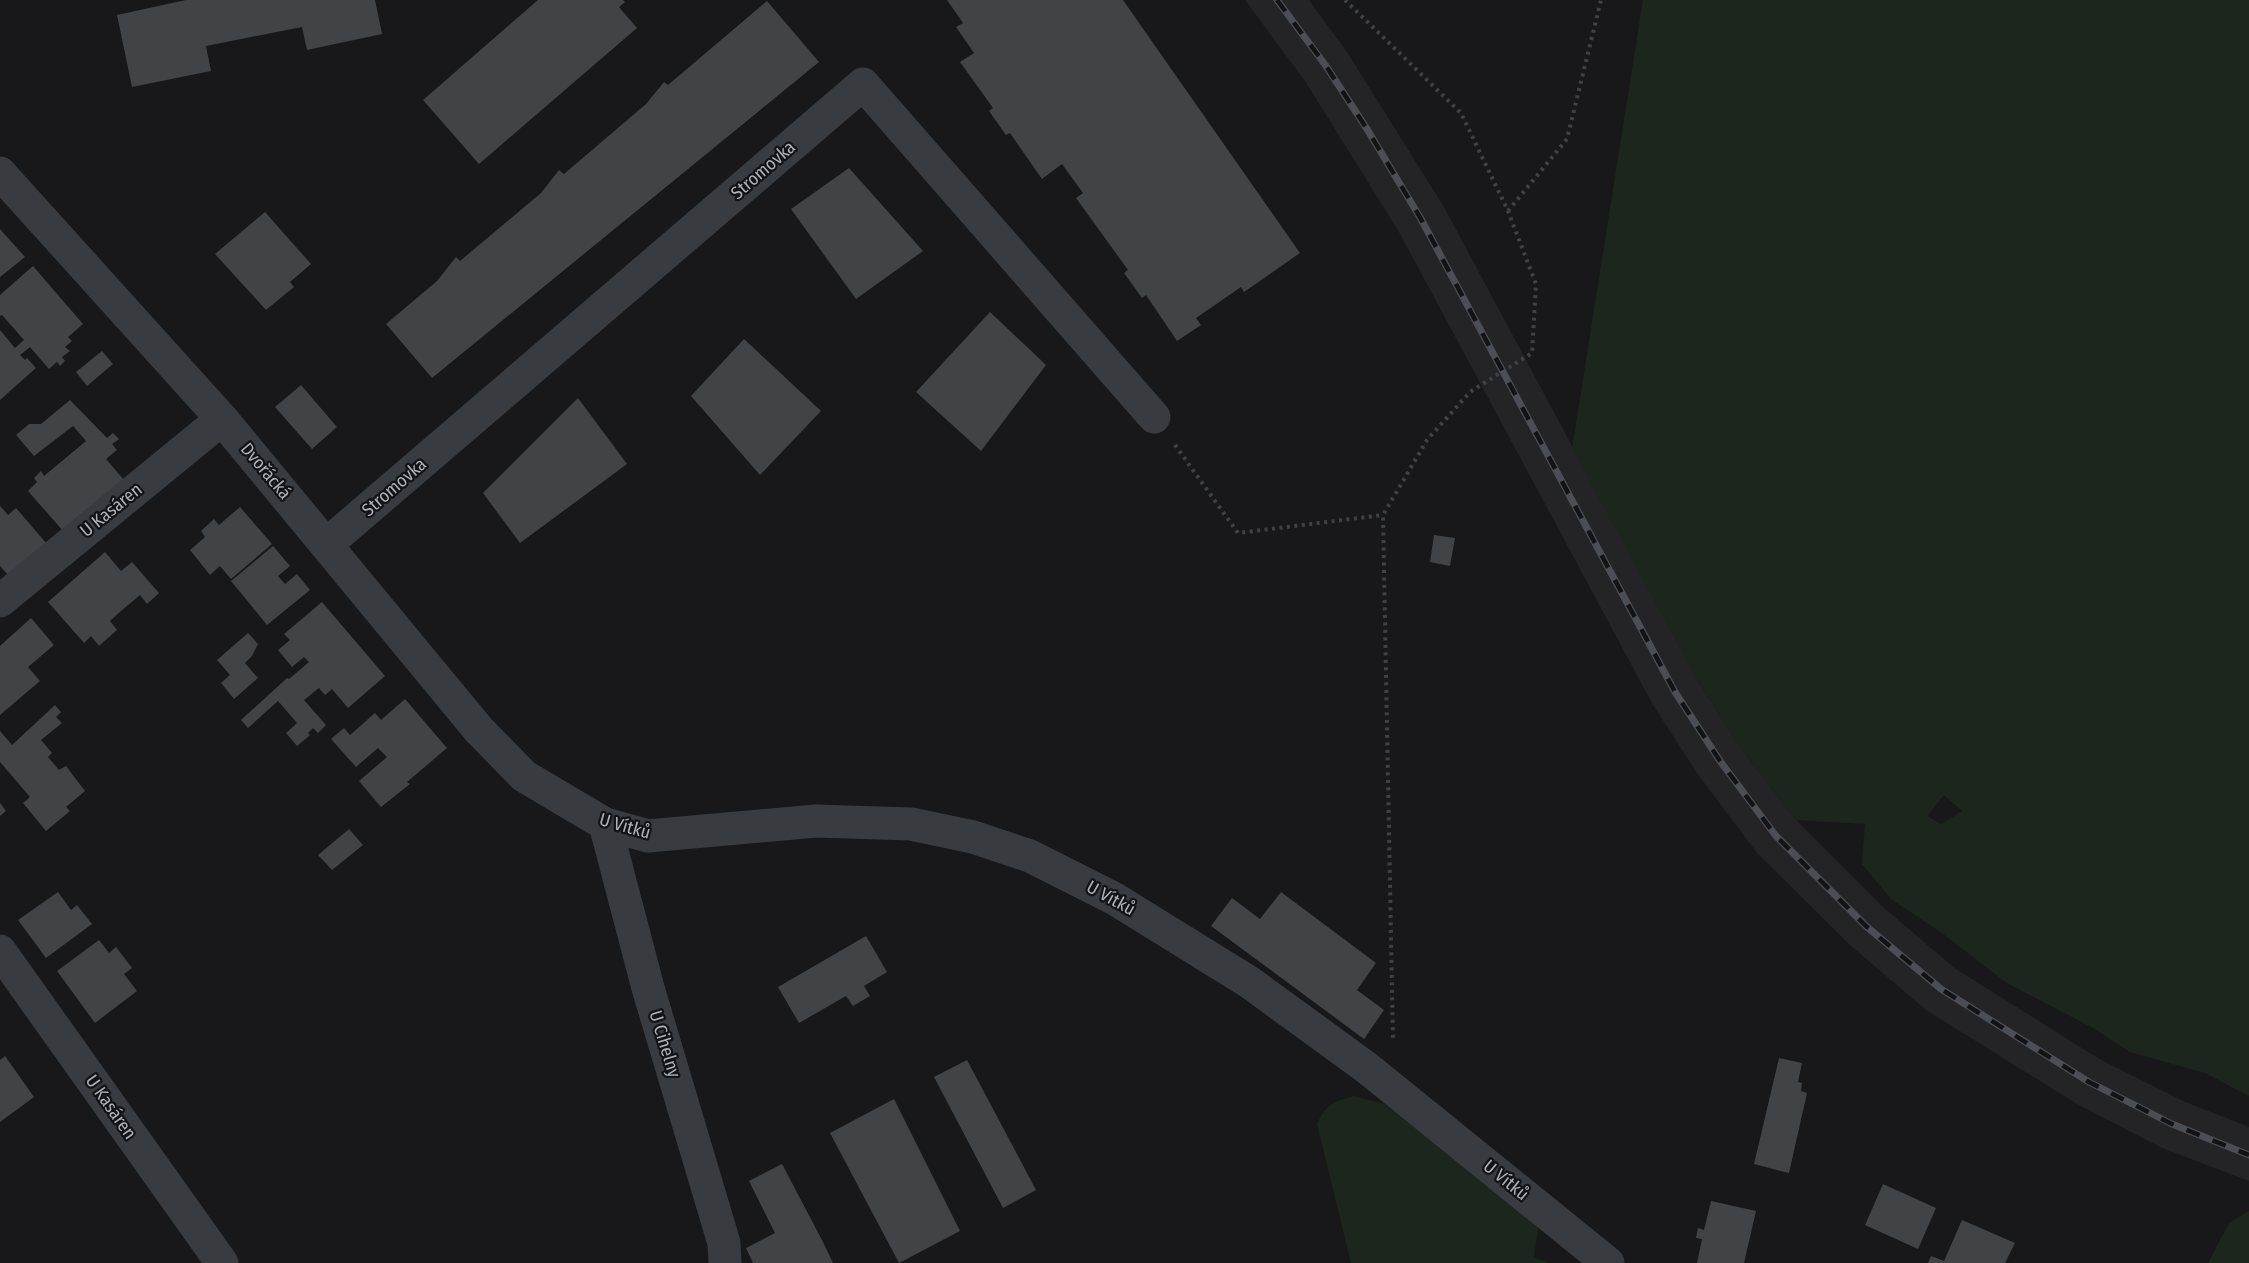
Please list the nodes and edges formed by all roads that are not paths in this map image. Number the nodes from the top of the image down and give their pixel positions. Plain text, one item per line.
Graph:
1 (0, 173) edge
2 (1155, 417) road end
3 (222, 419) junction
4 (327, 544) junction
5 (0, 601) edge
6 (524, 776) joint
7 (605, 824) junction
8 (0, 951) edge
9 (222, 1263) edge
10 (725, 1263) edge
11 (1608, 1263) edge

1 - 3 street, Dvořácká
2 - 4 street, Stromovka
3 - 4 street, Dvořácká
3 - 5 street, U Kasáren
4 - 6 street, Dvořácká
6 - 7 street, U Vítků
7 - 10 street, U Cihelny
7 - 11 street, U Vítků
8 - 9 street, U Kasáren

